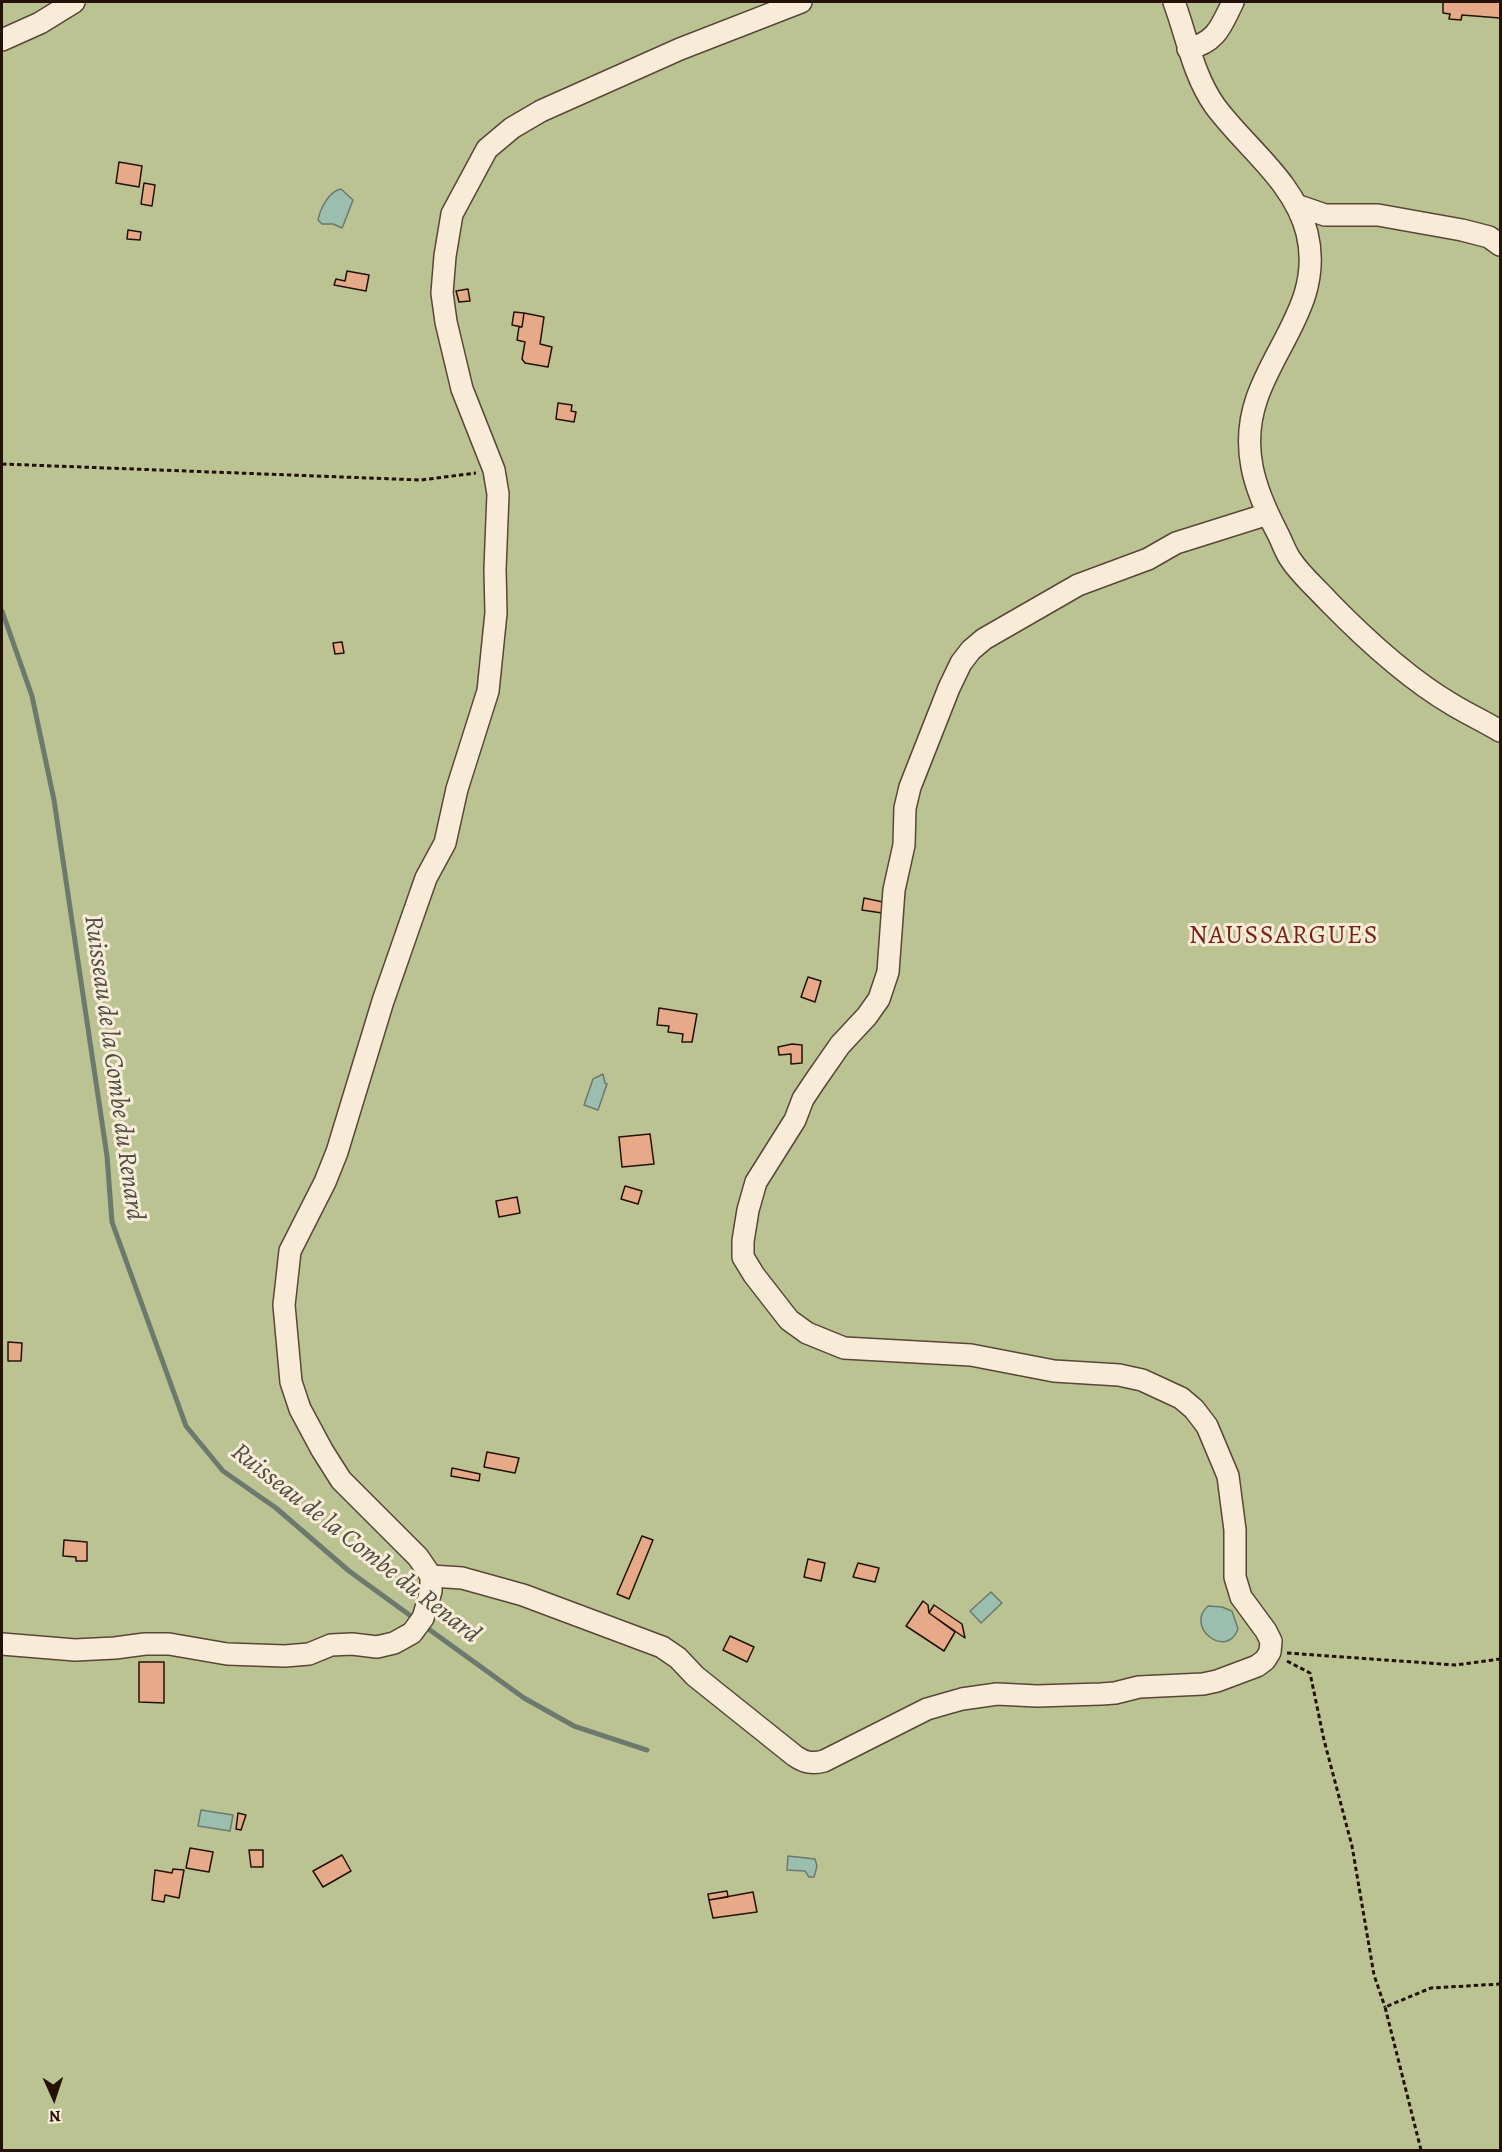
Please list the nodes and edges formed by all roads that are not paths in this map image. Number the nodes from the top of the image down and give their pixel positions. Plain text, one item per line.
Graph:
1 (74, 2) edge
2 (801, 2) edge
3 (1174, 2) edge
4 (1233, 2) edge
5 (2, 40) edge
6 (1188, 49) junction
7 (1299, 206) junction
8 (1500, 245) edge
9 (1268, 514) junction
10 (1500, 731) edge
11 (431, 1576) junction
12 (2, 1644) edge

1 - 5 street
2 - 11 street
3 - 6 street
4 - 6 street
6 - 7 street
7 - 8 street
7 - 9 street
9 - 10 street
9 - 11 street
11 - 12 street

